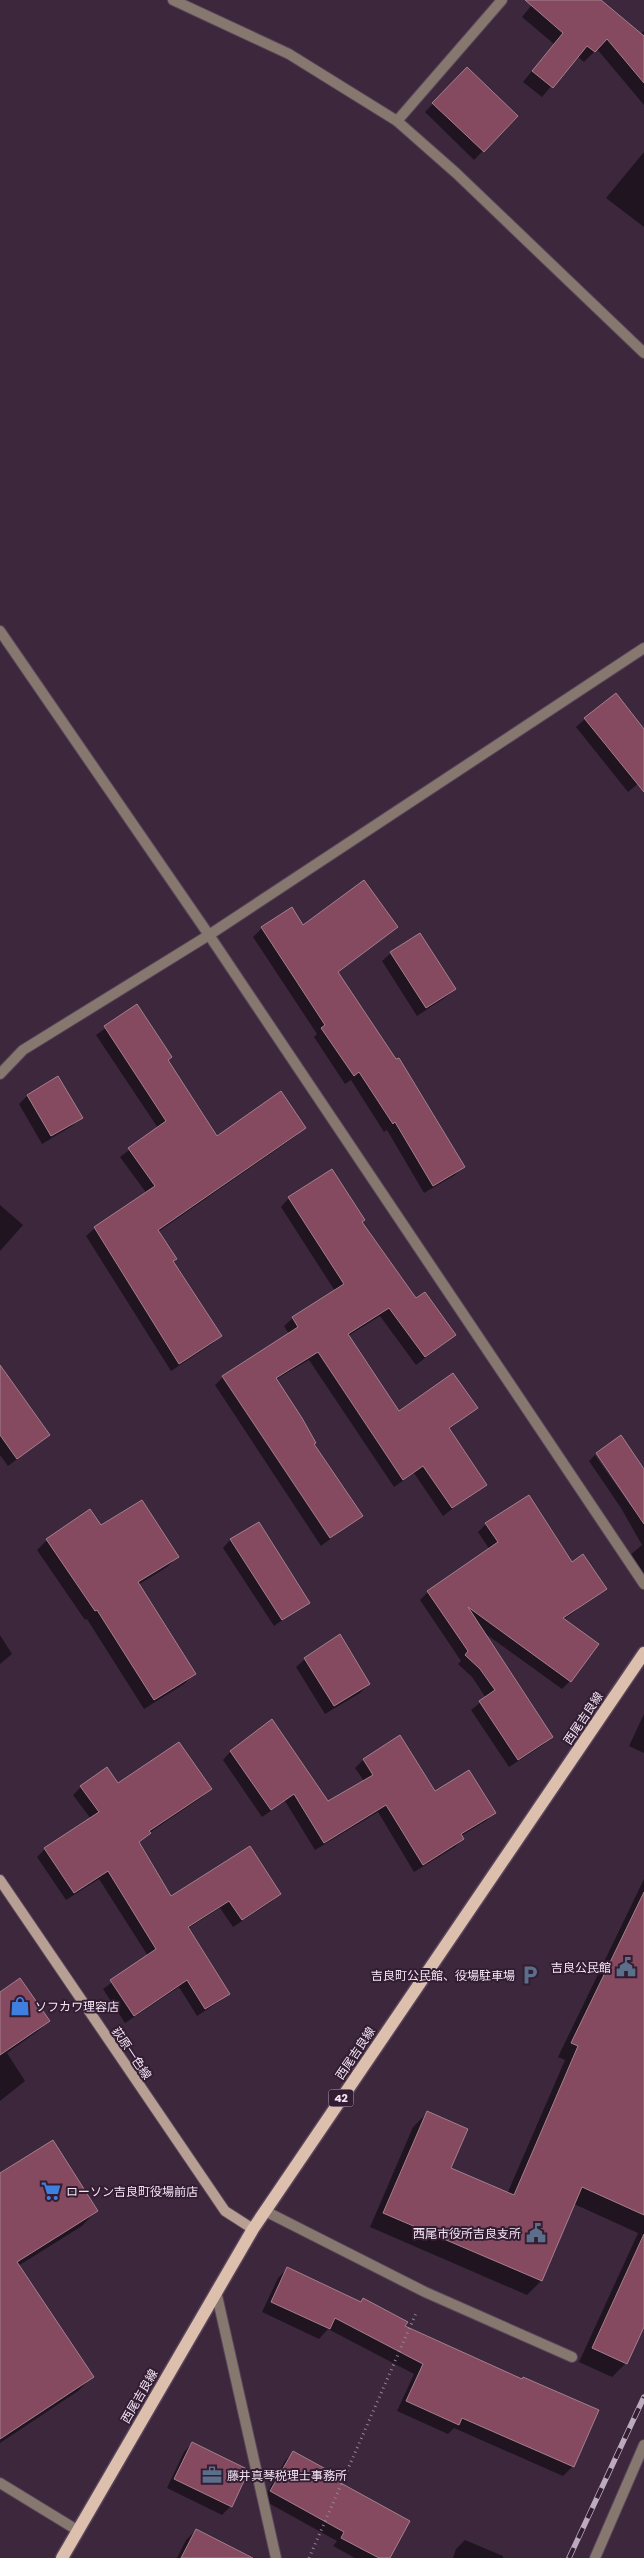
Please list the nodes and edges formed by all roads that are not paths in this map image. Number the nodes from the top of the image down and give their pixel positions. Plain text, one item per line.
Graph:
1 (173, 0) edge
2 (502, 0) edge
3 (397, 121) junction
4 (644, 353) edge
5 (0, 631) edge
6 (644, 648) edge
7 (209, 935) junction
8 (0, 1074) edge
9 (644, 1584) edge
10 (644, 1653) edge
11 (0, 1880) edge
12 (265, 2211) junction
13 (253, 2230) junction
14 (216, 2291) junction
15 (572, 2357) dead end
16 (644, 2445) edge
17 (0, 2483) edge
18 (78, 2530) junction
19 (62, 2558) edge
20 (276, 2558) edge
21 (595, 2558) edge

1 - 3 street
2 - 3 street
3 - 4 street
5 - 7 street
6 - 7 street
7 - 8 street
7 - 9 street
10 - 12 main road, 西尾吉良線 / 42
11 - 13 main road, 荻原一色線
12 - 13 main road, 西尾吉良線 / 42
12 - 15 street
13 - 14 main road, 西尾吉良線 / 42
14 - 18 main road, 西尾吉良線 / 42
14 - 20 street
16 - 21 street
17 - 18 street
18 - 19 main road, 西尾吉良線 / 42

